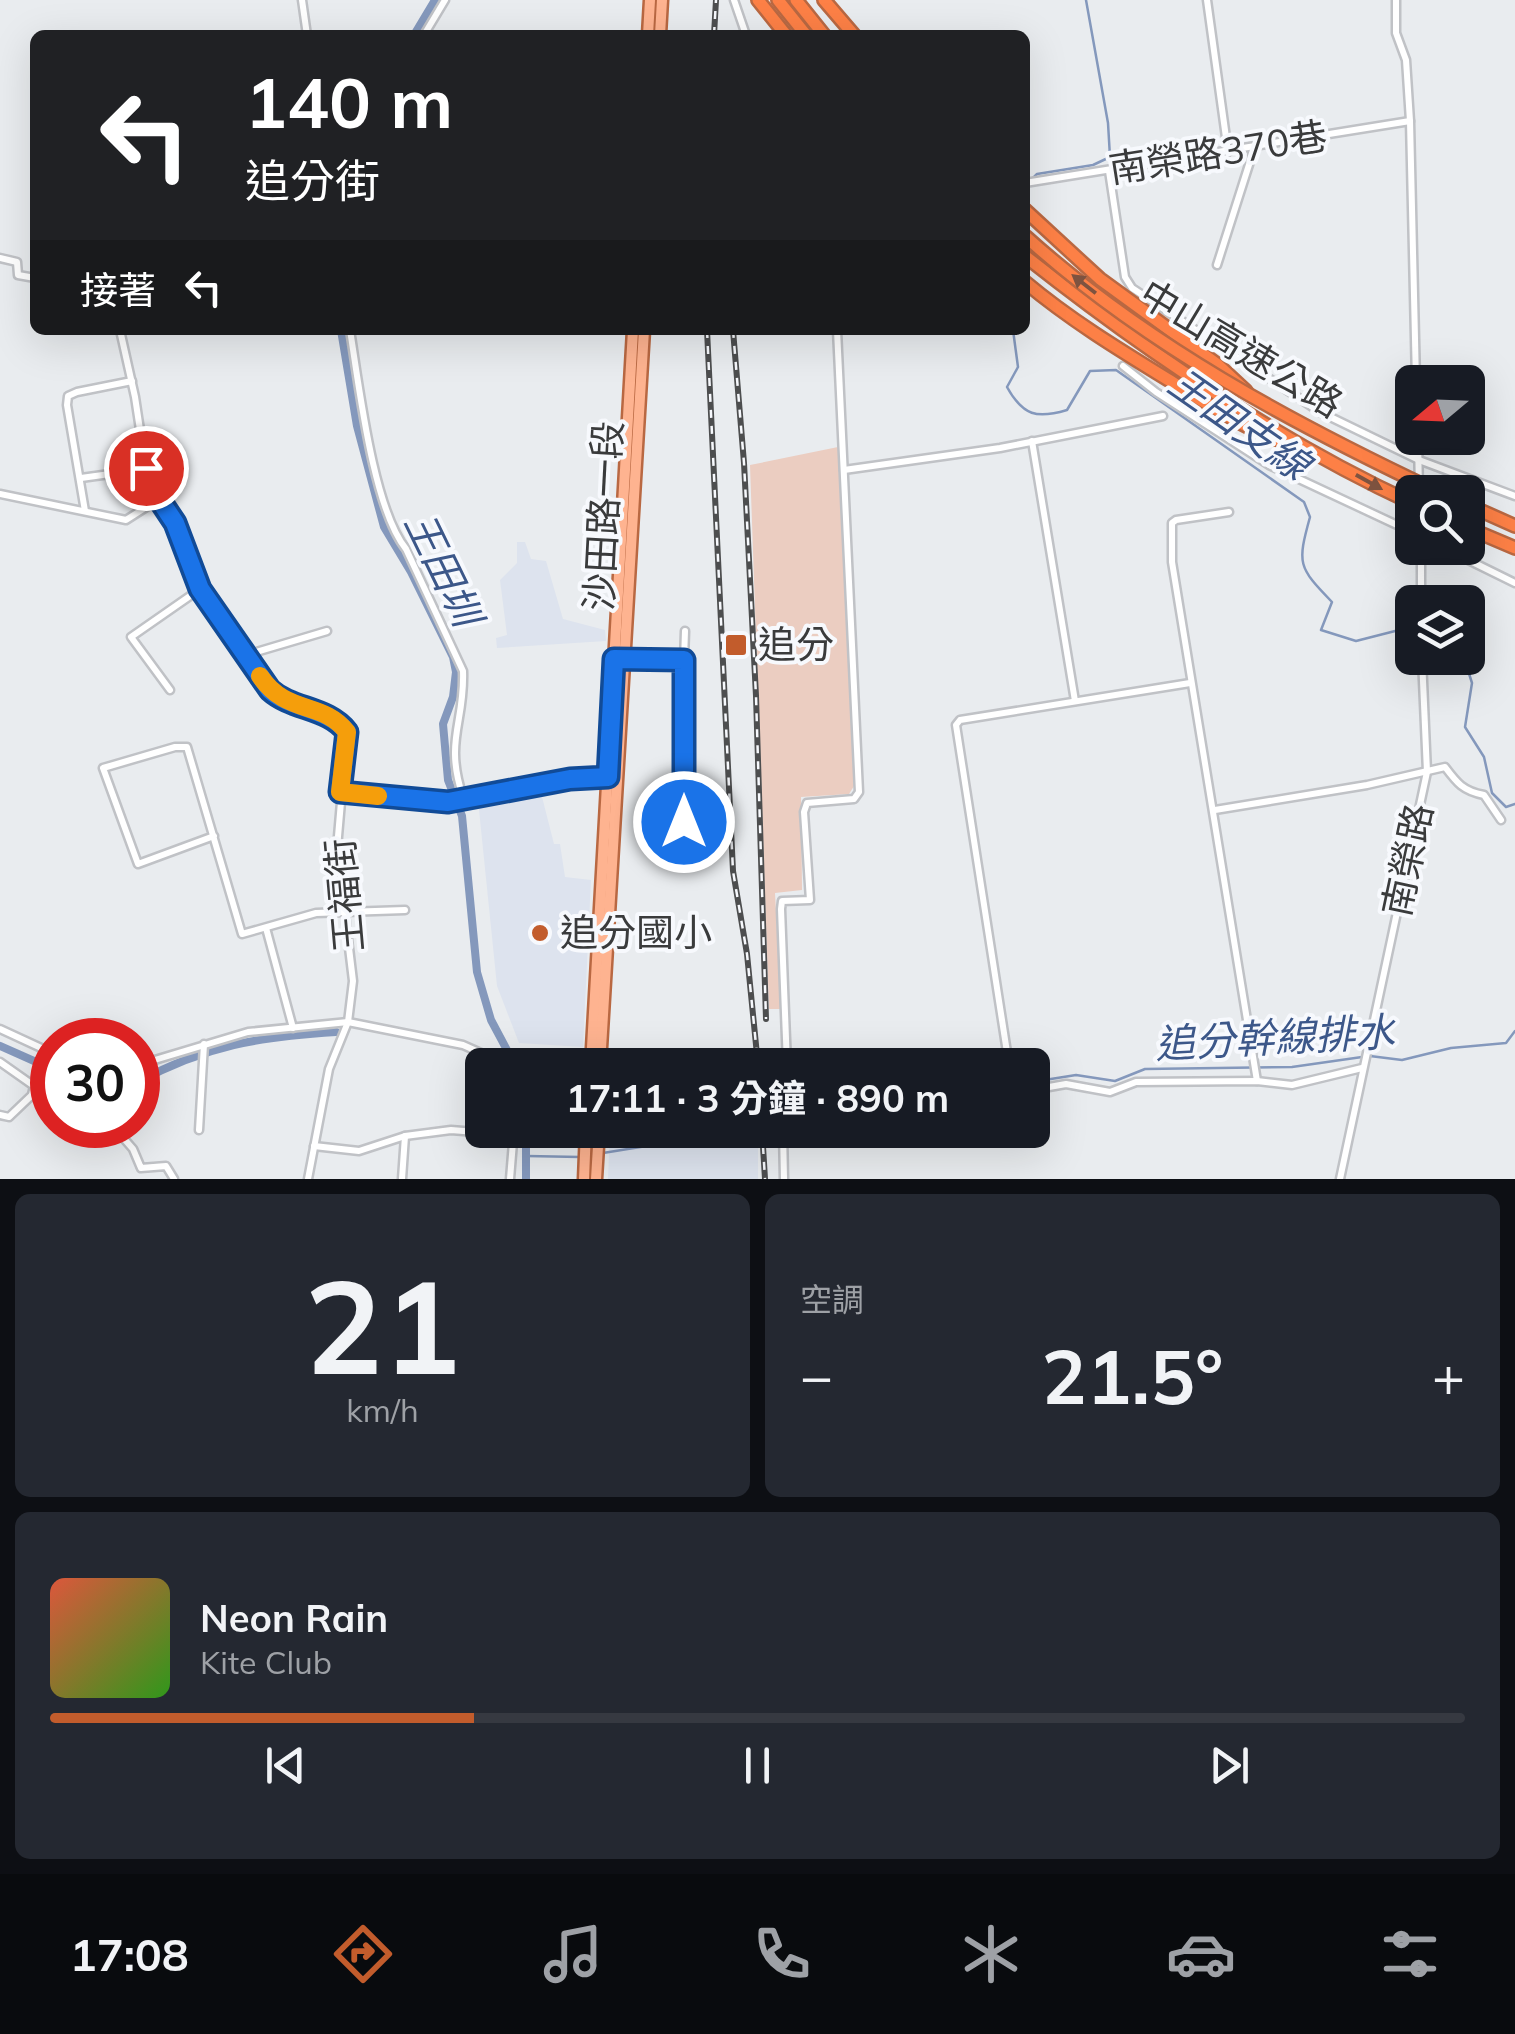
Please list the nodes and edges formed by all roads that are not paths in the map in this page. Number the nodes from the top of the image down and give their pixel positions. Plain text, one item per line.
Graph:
1 (302, 0) edge
2 (445, 0) edge
3 (650, 0) edge
4 (662, 0) edge
5 (734, 0) edge
6 (758, 0) edge
7 (778, 0) edge
8 (796, 0) edge
9 (824, 0) edge
10 (1207, 0) edge
11 (1396, 0) edge
12 (306, 30) edge
13 (427, 30) edge
14 (648, 30) edge
15 (660, 30) edge
16 (744, 30) edge
17 (782, 30) edge
18 (802, 30) edge
19 (820, 30) edge
20 (850, 30) edge
21 (1410, 121) junction
22 (1255, 148) junction
23 (1228, 152) junction
24 (1110, 171) junction
25 (1030, 182) edge
26 (1030, 215) edge
27 (1030, 240) edge
28 (0, 258) edge
29 (1030, 260) edge
30 (1217, 265) dead end
31 (30, 277) edge
32 (1030, 286) edge
33 (121, 335) edge
34 (351, 335) edge
35 (633, 335) edge
36 (644, 335) edge
37 (837, 335) edge
38 (1416, 365) edge
39 (1123, 366) dead end
40 (132, 382) junction
41 (1249, 394) junction
42 (1163, 416) dead end
43 (1032, 441) junction
44 (1316, 453) junction
45 (1418, 455) edge
46 (1418, 460) junction
47 (146, 468) junction
48 (844, 470) junction
49 (1403, 475) edge
50 (1419, 475) edge
51 (81, 478) junction
52 (0, 494) edge
53 (1395, 494) edge
54 (157, 496) junction
55 (1515, 496) edge
56 (85, 512) junction
57 (1229, 512) dead end
58 (1485, 513) edge
59 (1395, 524) edge
60 (1515, 526) edge
61 (1485, 535) edge
62 (1515, 548) edge
63 (1478, 565) edge
64 (1515, 583) edge
65 (200, 589) junction
66 (326, 631) dead end
67 (685, 631) dead end
68 (246, 655) junction
69 (621, 660) junction
70 (684, 660) junction
71 (1423, 675) edge
72 (1190, 683) junction
73 (170, 690) dead end
74 (1074, 701) junction
75 (1427, 772) junction
76 (608, 777) junction
77 (340, 792) junction
78 (464, 797) junction
79 (1215, 810) junction
80 (1501, 820) dead end
81 (708, 821) dead end
82 (214, 836) junction
83 (405, 910) dead end
84 (344, 914) junction
85 (604, 926) junction
86 (266, 928) junction
87 (348, 1022) junction
88 (293, 1028) junction
89 (0, 1029) edge
90 (30, 1043) edge
91 (204, 1044) junction
92 (469, 1048) edge
93 (593, 1048) edge
94 (600, 1048) edge
95 (786, 1048) edge
96 (1006, 1048) edge
97 (160, 1058) edge
98 (1364, 1061) junction
99 (0, 1062) edge
100 (1256, 1081) junction
101 (30, 1083) edge
102 (1050, 1087) edge
103 (30, 1098) edge
104 (0, 1115) edge
105 (200, 1130) dead end
106 (465, 1130) edge
107 (404, 1136) junction
108 (314, 1146) junction
109 (132, 1148) edge
110 (513, 1148) edge
111 (585, 1148) edge
112 (598, 1148) edge
113 (783, 1148) edge
114 (174, 1179) edge
115 (308, 1179) edge
116 (402, 1179) edge
117 (510, 1179) edge
118 (584, 1179) edge
119 (596, 1179) edge
120 (784, 1179) edge
121 (1340, 1179) edge

1 - 12 street
2 - 13 street
3 - 14 main road
4 - 15 main road
5 - 16 street
6 - 17 highway
7 - 18 highway
8 - 19 highway
9 - 20 highway
10 - 23 street
11 - 21 street
21 - 22 street, 南榮路370巷
21 - 38 street
22 - 23 street, 南榮路370巷
22 - 30 street
23 - 24 street, 南榮路370巷
24 - 25 street, 南榮路370巷
24 - 46 street
26 - 41 highway, bridge
41 -> 27 highway, 中山高速公路, bridge
28 - 31 street
29 - 44 highway, 中山高速公路
32 - 44 highway, 中山高速公路
33 - 40 street, 王福街
34 - 78 street
35 - 69 main road, 沙田路一段
36 - 69 main road, 沙田路一段
37 - 48 street
39 - 59 street
40 - 47 street, 王福街
40 - 51 street
41 - 49 highway, 中山高速公路, bridge
42 - 43 street
43 - 48 street
43 - 74 street
44 -> 53 highway, 中山高速公路
45 - 46 street
46 - 50 street
46 - 55 street
47 - 51 street
47 - 54 street, 王福街
48 - 95 street
51 - 56 street
52 - 56 street
54 - 56 street
54 - 65 street, 王福街
57 - 72 street
58 - 60 highway
61 - 62 highway
63 - 64 street
65 - 68 street, 王福街
65 - 73 street
66 - 68 street
67 - 70 street
68 - 77 street, 王福街
69 - 70 street
69 - 76 main road, 沙田路一段
69 - 85 main road, 沙田路一段
70 - 81 street
71 - 75 street, 南榮路
72 - 74 street
72 - 79 street
74 - 96 street
75 - 79 street
75 - 80 street
75 - 98 street, 南榮路
76 - 78 street
76 - 85 main road, 沙田路一段
77 - 78 street
77 - 84 street, 王福街
79 - 100 street
82 - 82 street
82 - 86 street
83 - 84 street
84 - 86 street
84 - 87 street, 王福街
85 - 93 main road, 沙田路一段
85 - 94 main road, 沙田路一段
86 - 88 street
87 - 88 street
87 - 92 street
87 - 108 street, 王福街
88 - 91 street
89 - 90 street
91 - 97 street
91 - 105 street
98 - 100 street
98 - 121 street, 南榮路
99 - 101 street
100 - 102 street
103 - 104 street
106 - 107 street
107 - 108 street
107 - 116 street
108 - 115 street, 王福街
109 - 114 street
110 - 117 street
111 - 118 main road
112 - 119 main road
113 - 120 street

